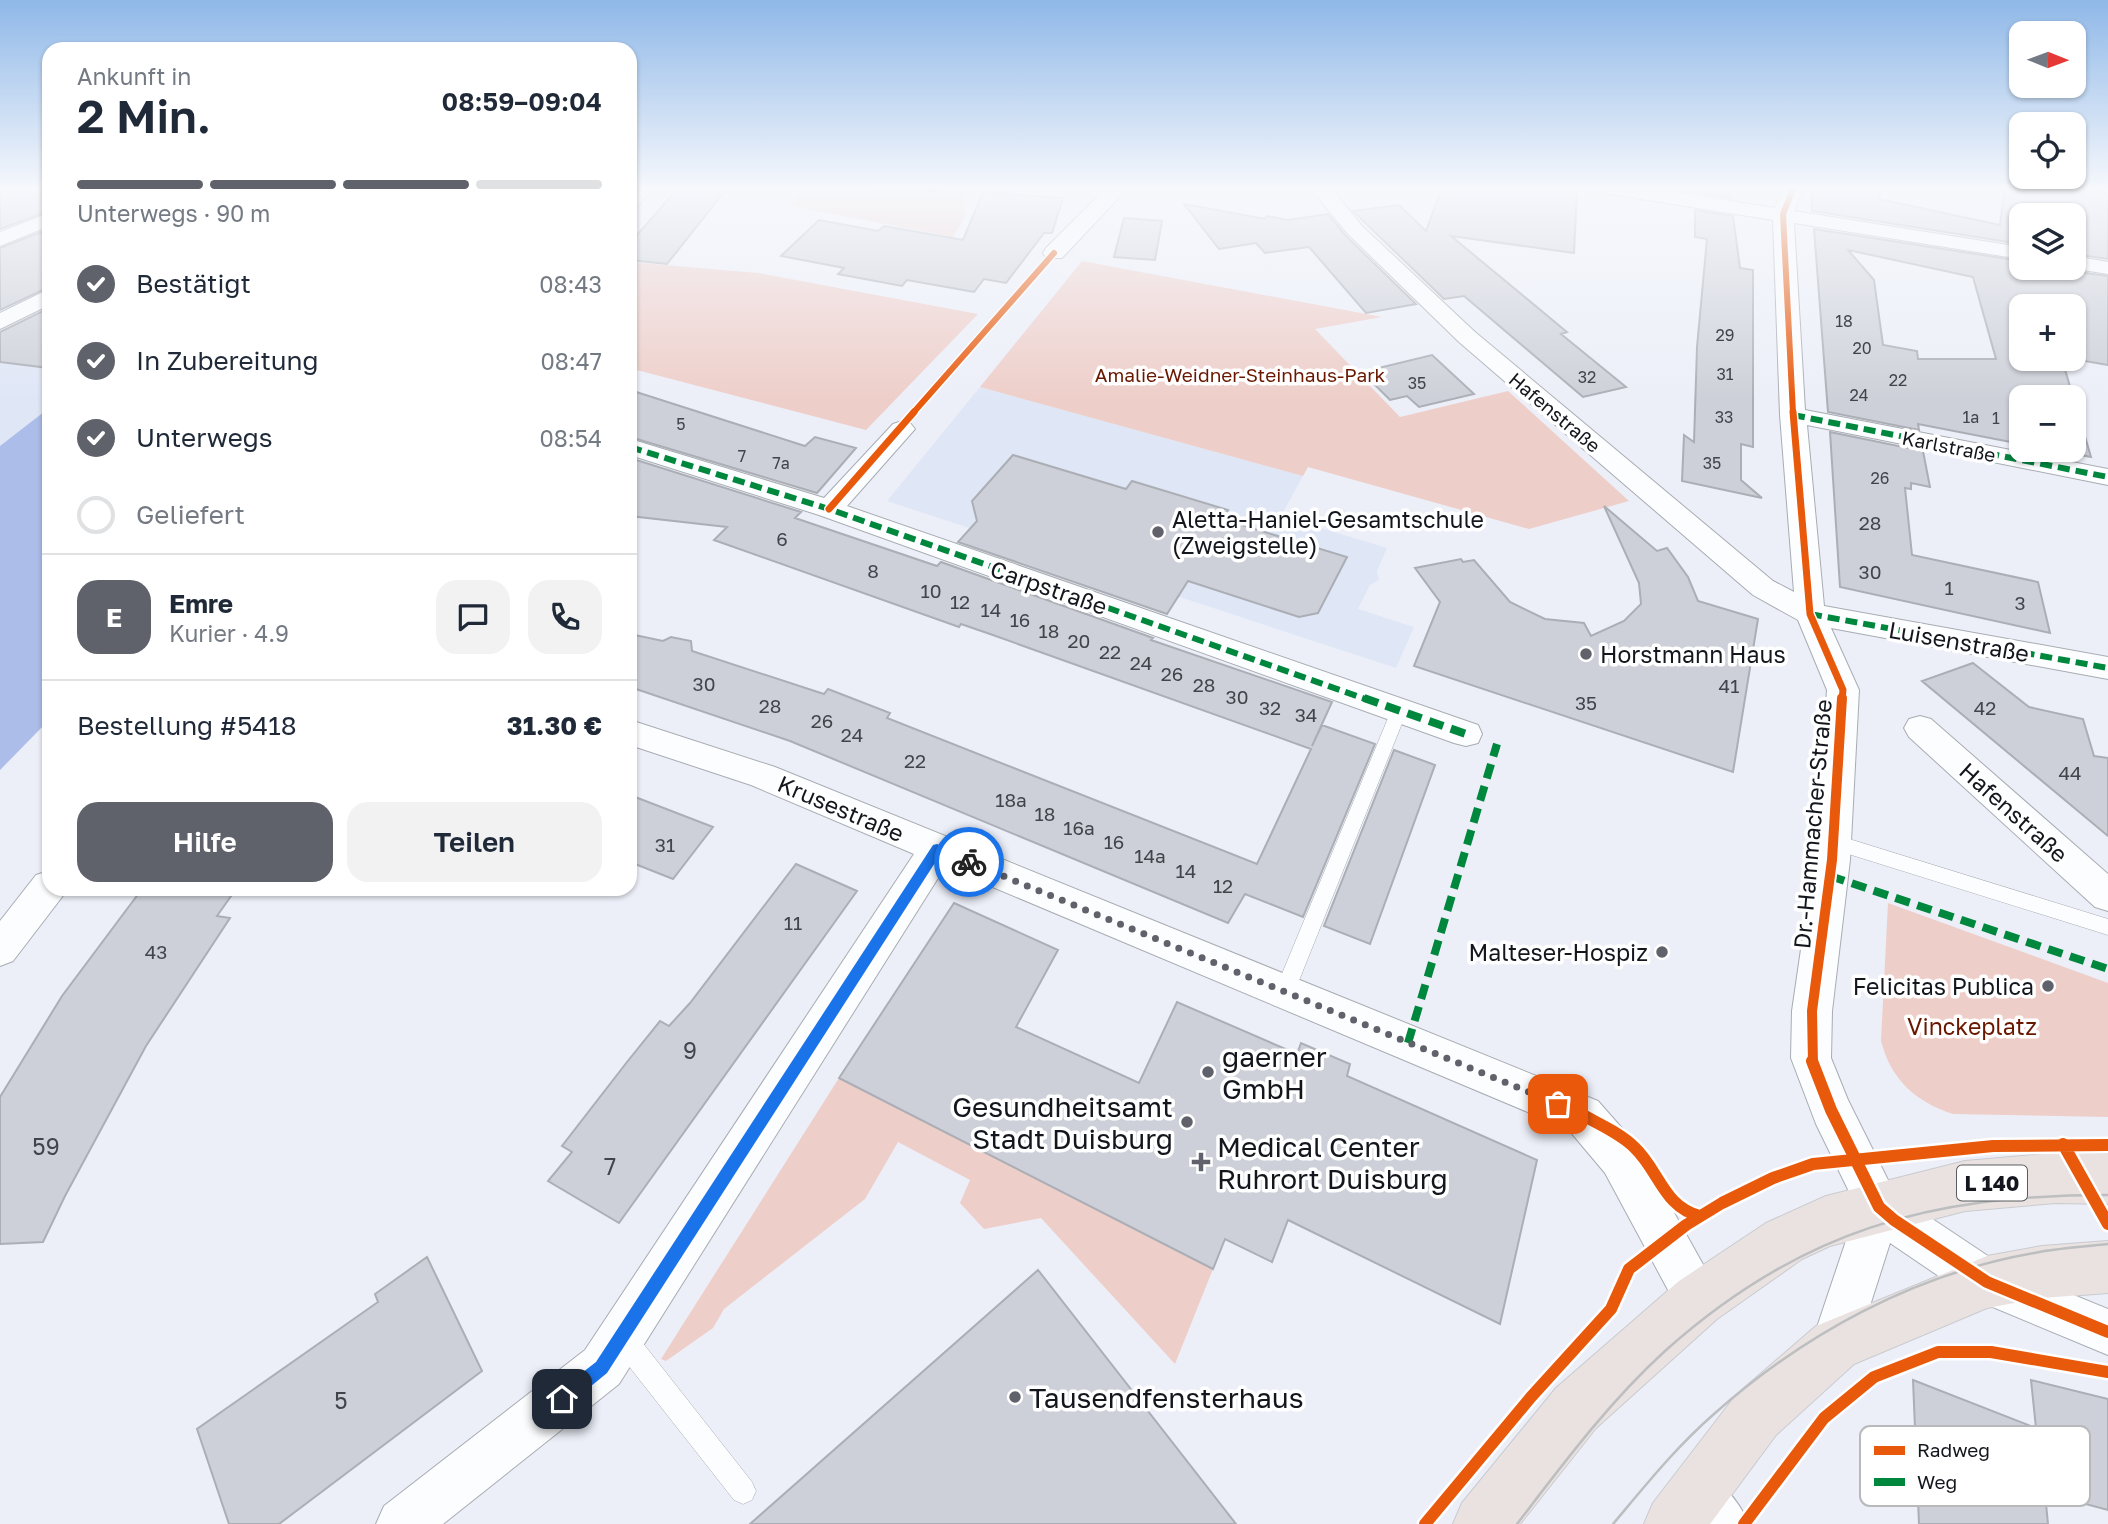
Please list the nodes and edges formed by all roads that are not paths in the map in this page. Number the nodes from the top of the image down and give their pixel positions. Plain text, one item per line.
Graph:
1 (1384, 258) edge
2 (1790, 258) edge
3 (2086, 264) edge
4 (2108, 268) edge
5 (42, 300) edge
6 (0, 322) edge
7 (1793, 415) junction
8 (902, 429) dead end
9 (637, 449) edge
10 (2107, 479) edge
11 (828, 509) junction
12 (1810, 614) junction
13 (2108, 668) edge
14 (1399, 711) junction
15 (1920, 728) dead end
16 (637, 734) edge
17 (1466, 734) dead end
18 (1833, 842) junction
19 (937, 849) junction
20 (42, 895) edge
21 (2108, 896) edge
22 (2108, 926) edge
23 (0, 949) edge
24 (1284, 993) junction
25 (2108, 1180) edge
26 (1879, 1207) junction
27 (2108, 1267) edge
28 (1987, 1282) junction
29 (1698, 1300) junction
30 (2108, 1332) edge
31 (621, 1336) junction
32 (1835, 1345) junction
33 (743, 1491) dead end
34 (1697, 1514) edge
35 (402, 1524) edge
36 (1483, 1524) edge

1 - 12 street, Hafenstraße
2 - 7 street, Dr.-Hammacher-Straße
3 - 4 street
5 - 6 street
7 - 10 street, Karlstraße
7 - 12 street, Dr.-Hammacher-Straße
8 - 11 street
9 - 11 street, Carpstraße
11 - 14 street, Carpstraße
12 - 13 street, Luisenstraße
12 - 18 street, Dr.-Hammacher-Straße
14 - 17 street, Carpstraße
14 - 24 lane
15 - 21 street, Hafenstraße
16 - 19 street, Krusestraße
18 - 22 lane
18 - 26 street, Dr.-Hammacher-Straße
19 - 24 street, Krusestraße
19 - 31 street
20 - 23 street
24 - 29 street, Krusestraße
25 - 26 main road, L 140
26 - 28 street
26 - 29 main road, L 140
26 - 32 street
27 - 28 main road
28 - 30 street
28 - 32 main road
29 - 36 main road, L 140
31 - 33 lane
31 - 35 street
32 - 34 main road

